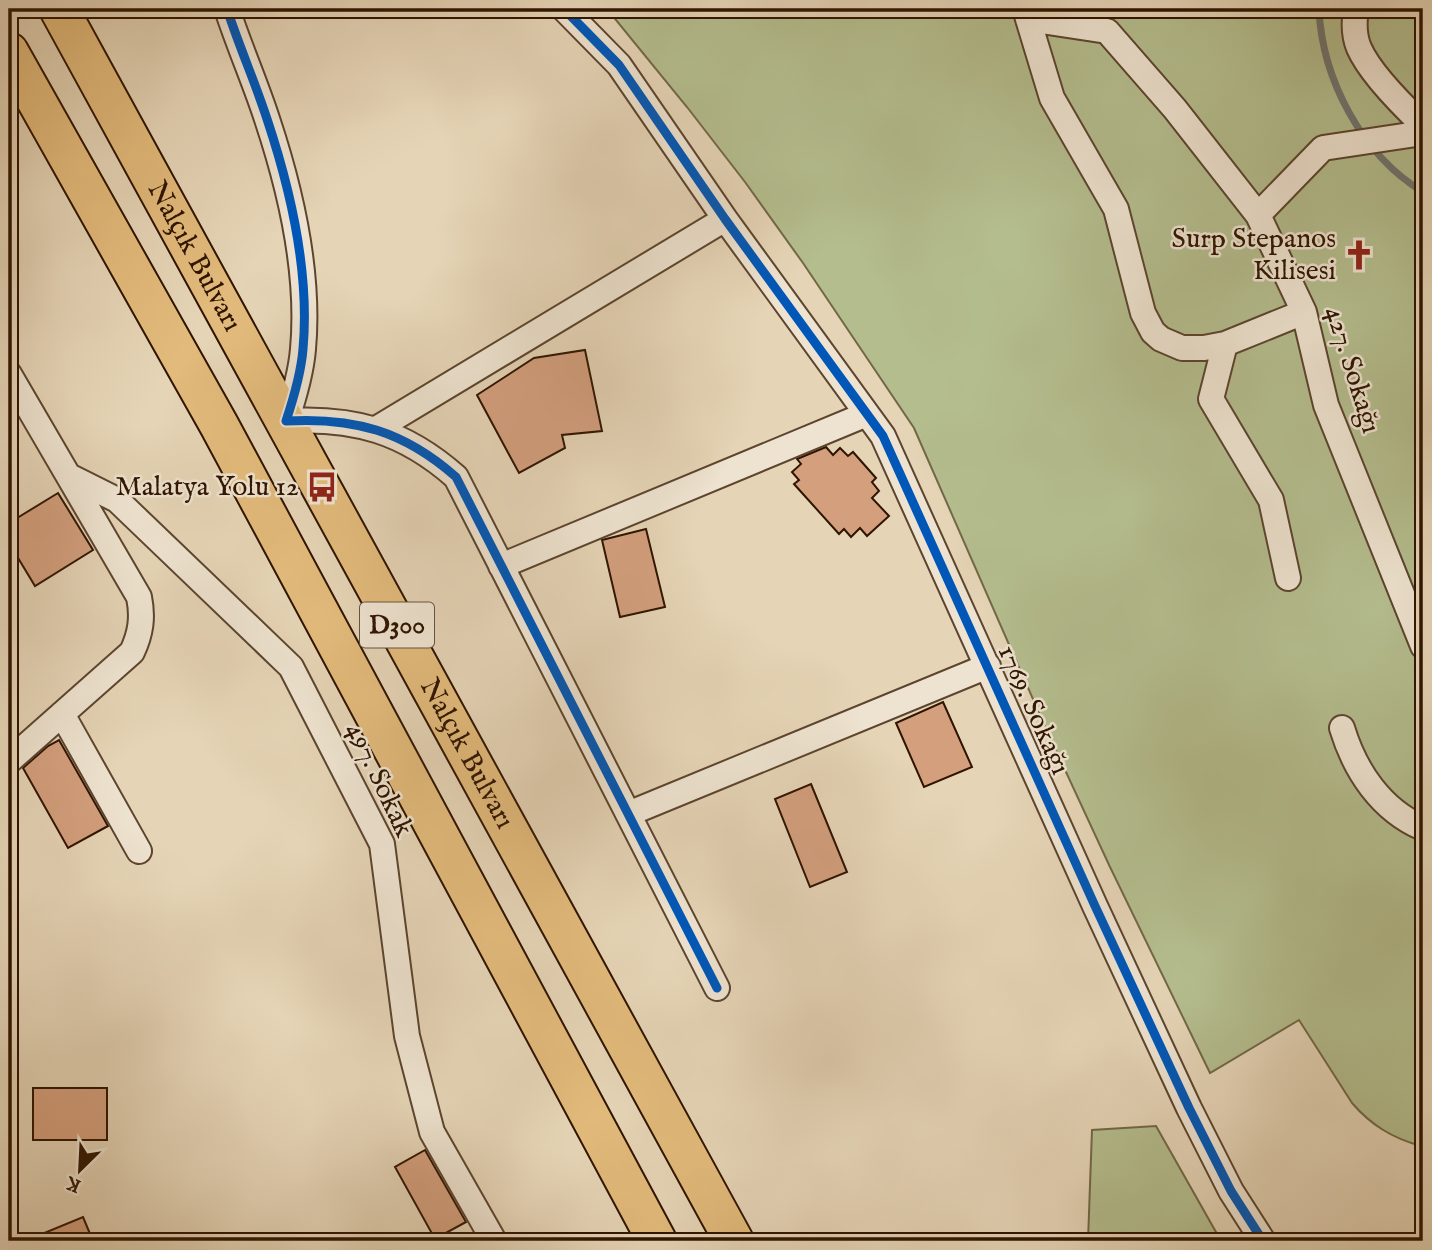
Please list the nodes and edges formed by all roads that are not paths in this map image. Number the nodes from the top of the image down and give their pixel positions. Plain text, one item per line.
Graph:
1 (59, 9) edge
2 (564, 9) edge
3 (1356, 9) edge
4 (230, 11) edge
5 (1026, 14) edge
6 (9, 52) edge
7 (1423, 125) edge
8 (1423, 133) edge
9 (1258, 215) junction
10 (725, 219) junction
11 (1304, 312) junction
12 (1225, 344) junction
13 (9, 374) edge
14 (867, 414) junction
15 (286, 421) junction
16 (376, 429) junction
17 (69, 476) junction
18 (501, 566) junction
19 (1288, 578) dead end
20 (1423, 646) edge
21 (988, 666) junction
22 (62, 714) junction
23 (1342, 728) dead end
24 (9, 761) edge
25 (628, 814) junction
26 (1423, 828) edge
27 (139, 851) dead end
28 (717, 988) dead end
29 (494, 1241) edge
30 (657, 1241) edge
31 (734, 1241) edge
32 (1263, 1241) edge

1 - 15 highway, Nalçık Bulvarı / D300
2 - 10 street, 1769. Sokağı
3 - 7 street
4 - 15 street
5 - 9 street, 427. Sokağı
5 - 12 street
6 - 30 highway, D300
8 - 9 street
9 - 11 street, 427. Sokağı
10 - 14 street, 1769. Sokağı
10 - 16 street
11 - 12 street
11 - 20 street, 427. Sokağı
12 - 19 street
13 - 17 street
14 - 18 street
14 - 21 street, 1769. Sokağı
15 - 16 street
15 - 31 highway, Nalçık Bulvarı / D300
16 - 18 street
17 - 22 street
17 - 29 street, 497. Sokak
18 - 25 street
21 - 25 street
21 - 32 street, 1769. Sokağı
22 - 24 street
22 - 27 street
23 - 26 street
25 - 28 street

